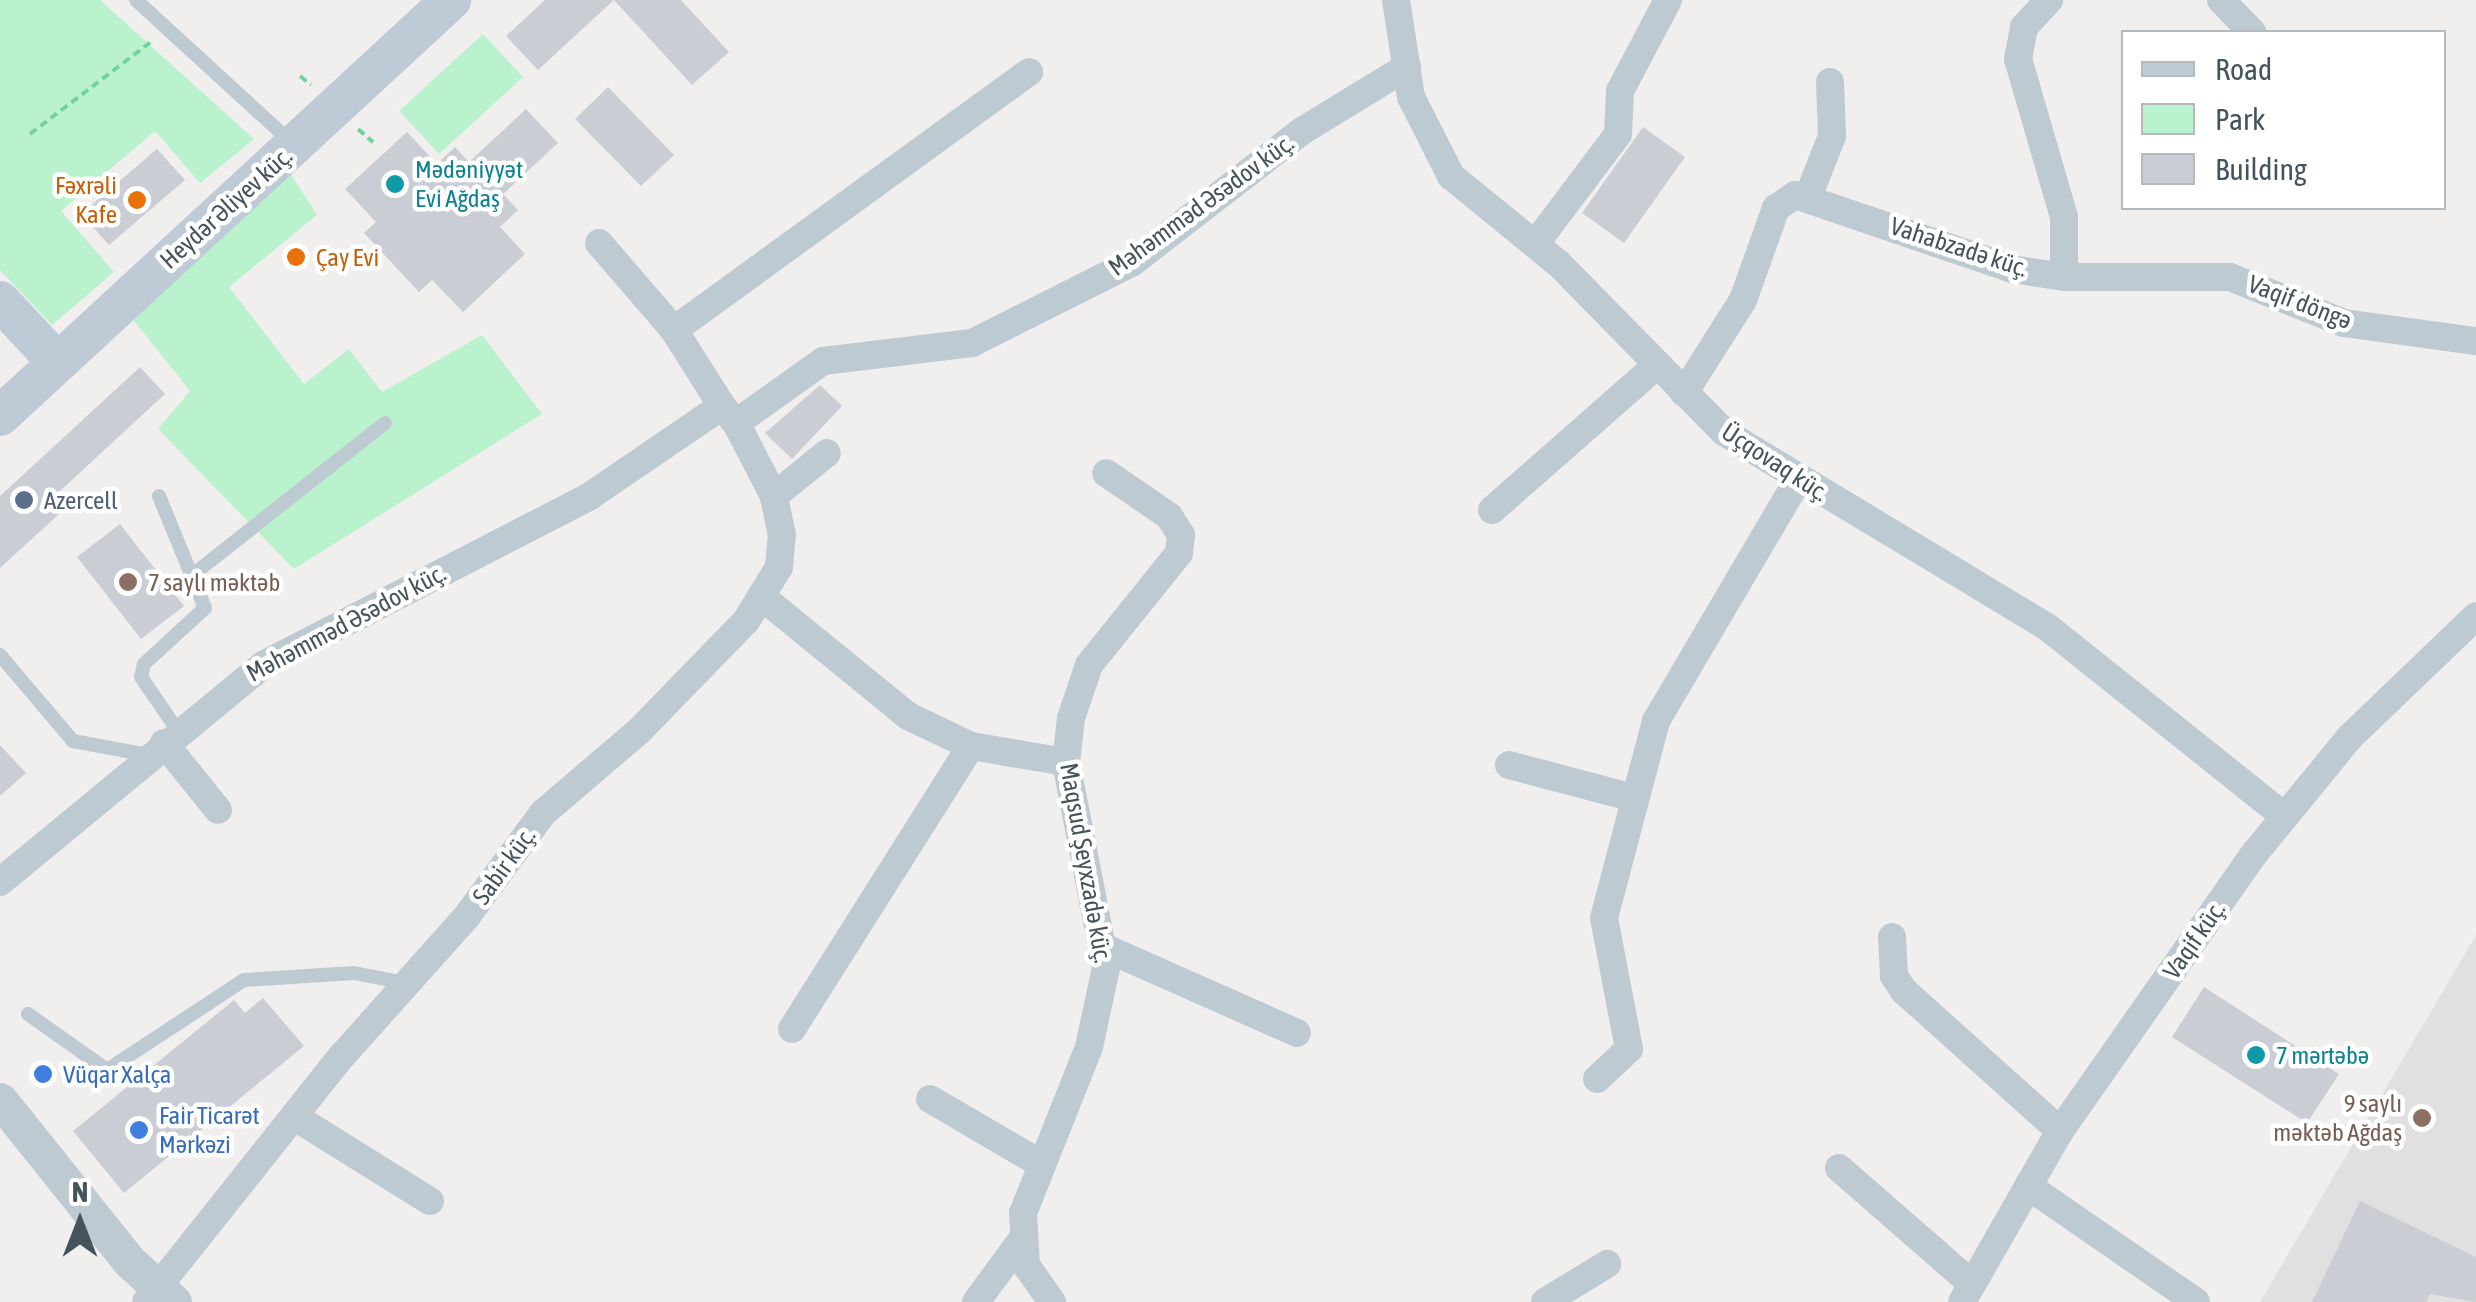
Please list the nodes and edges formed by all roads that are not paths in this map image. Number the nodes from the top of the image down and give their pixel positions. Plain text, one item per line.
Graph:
1 (136, 0) edge
2 (451, 0) edge
3 (1396, 0) edge
4 (1668, 0) edge
5 (2049, 0) edge
6 (2221, 0) edge
7 (2250, 30) edge
8 (1407, 67) junction
9 (1029, 72) dead end
10 (1830, 82) dead end
11 (295, 145) junction
12 (1808, 197) junction
13 (599, 243) dead end
14 (1536, 243) junction
15 (2064, 277) junction
16 (0, 302) edge
17 (674, 330) junction
18 (2476, 341) edge
19 (57, 362) junction
20 (1656, 366) junction
21 (1684, 393) junction
22 (729, 414) junction
23 (0, 416) edge
24 (384, 424) dead end
25 (827, 454) dead end
26 (1106, 473) dead end
27 (1798, 480) junction
28 (159, 496) dead end
29 (774, 496) junction
30 (1492, 510) dead end
31 (195, 573) junction
32 (761, 596) junction
33 (2476, 616) edge
34 (0, 655) edge
35 (164, 743) junction
36 (972, 746) junction
37 (1066, 762) junction
38 (1508, 765) dead end
39 (1634, 798) junction
40 (218, 810) dead end
41 (2283, 815) junction
42 (0, 882) edge
43 (1892, 936) dead end
44 (1103, 946) junction
45 (407, 984) junction
46 (28, 1014) dead end
47 (792, 1029) dead end
48 (1297, 1032) dead end
49 (1597, 1079) dead end
50 (930, 1099) dead end
51 (0, 1100) edge
52 (295, 1117) junction
53 (2060, 1130) junction
54 (1038, 1162) junction
55 (1839, 1168) dead end
56 (2028, 1186) junction
57 (430, 1201) dead end
58 (1020, 1242) junction
59 (1607, 1264) dead end
60 (1967, 1293) edge
61 (159, 1298) edge
62 (976, 1302) edge
63 (1052, 1302) edge
64 (1546, 1302) edge
65 (2196, 1302) edge

1 - 11 lane
2 - 11 main road, Heydər Əliyev küç.
3 - 8 street, Üçqovaq küç.
4 - 14 street
5 - 15 street, Vahabzadə küç.
6 - 7 street
8 - 14 street, Üçqovaq küç.
8 - 22 street, Məhəmməd Əsədov küç.
9 - 17 street
10 - 12 street
11 - 19 main road, Heydər Əliyev küç.
12 - 15 street, Vahabzadə küç.
12 - 21 street
13 - 17 street
14 - 20 street, Üçqovaq küç.
15 - 18 street, Vaqif döngə
16 - 19 main road
17 - 22 street
19 - 23 main road, Heydər Əliyev küç.
20 - 21 street, Üçqovaq küç.
20 - 30 street
21 - 27 street, Üçqovaq küç.
22 - 29 street, Sabir küç.
22 - 35 street, Məhəmməd Əsədov küç.
24 - 31 lane
25 - 29 street
26 - 37 street, Maqsud Şeyxzadə küç.
27 - 39 street
27 - 41 street, Üçqovaq küç.
28 - 31 lane
29 - 32 street, Sabir küç.
31 - 35 lane
32 - 36 street
32 - 45 street, Sabir küç.
33 - 41 street, Vaqif küç.
34 - 35 lane
35 - 40 street
35 - 42 street, Məhəmməd Əsədov küç.
36 - 37 street
36 - 47 street
37 - 44 street, Maqsud Şeyxzadə küç.
38 - 39 street
39 - 49 street
41 - 53 street, Vaqif küç.
43 - 53 street
44 - 48 street
44 - 54 street, Maqsud Şeyxzadə küç.
45 - 46 lane
45 - 52 street, Sabir küç.
50 - 54 street
51 - 61 street
52 - 57 street
52 - 61 street, Sabir küç.
53 - 56 street, Vaqif küç.
54 - 58 street, Maqsud Şeyxzadə küç.
55 - 60 street
56 - 60 street, Vaqif küç.
56 - 65 street
58 - 62 street
58 - 63 street
59 - 64 street

